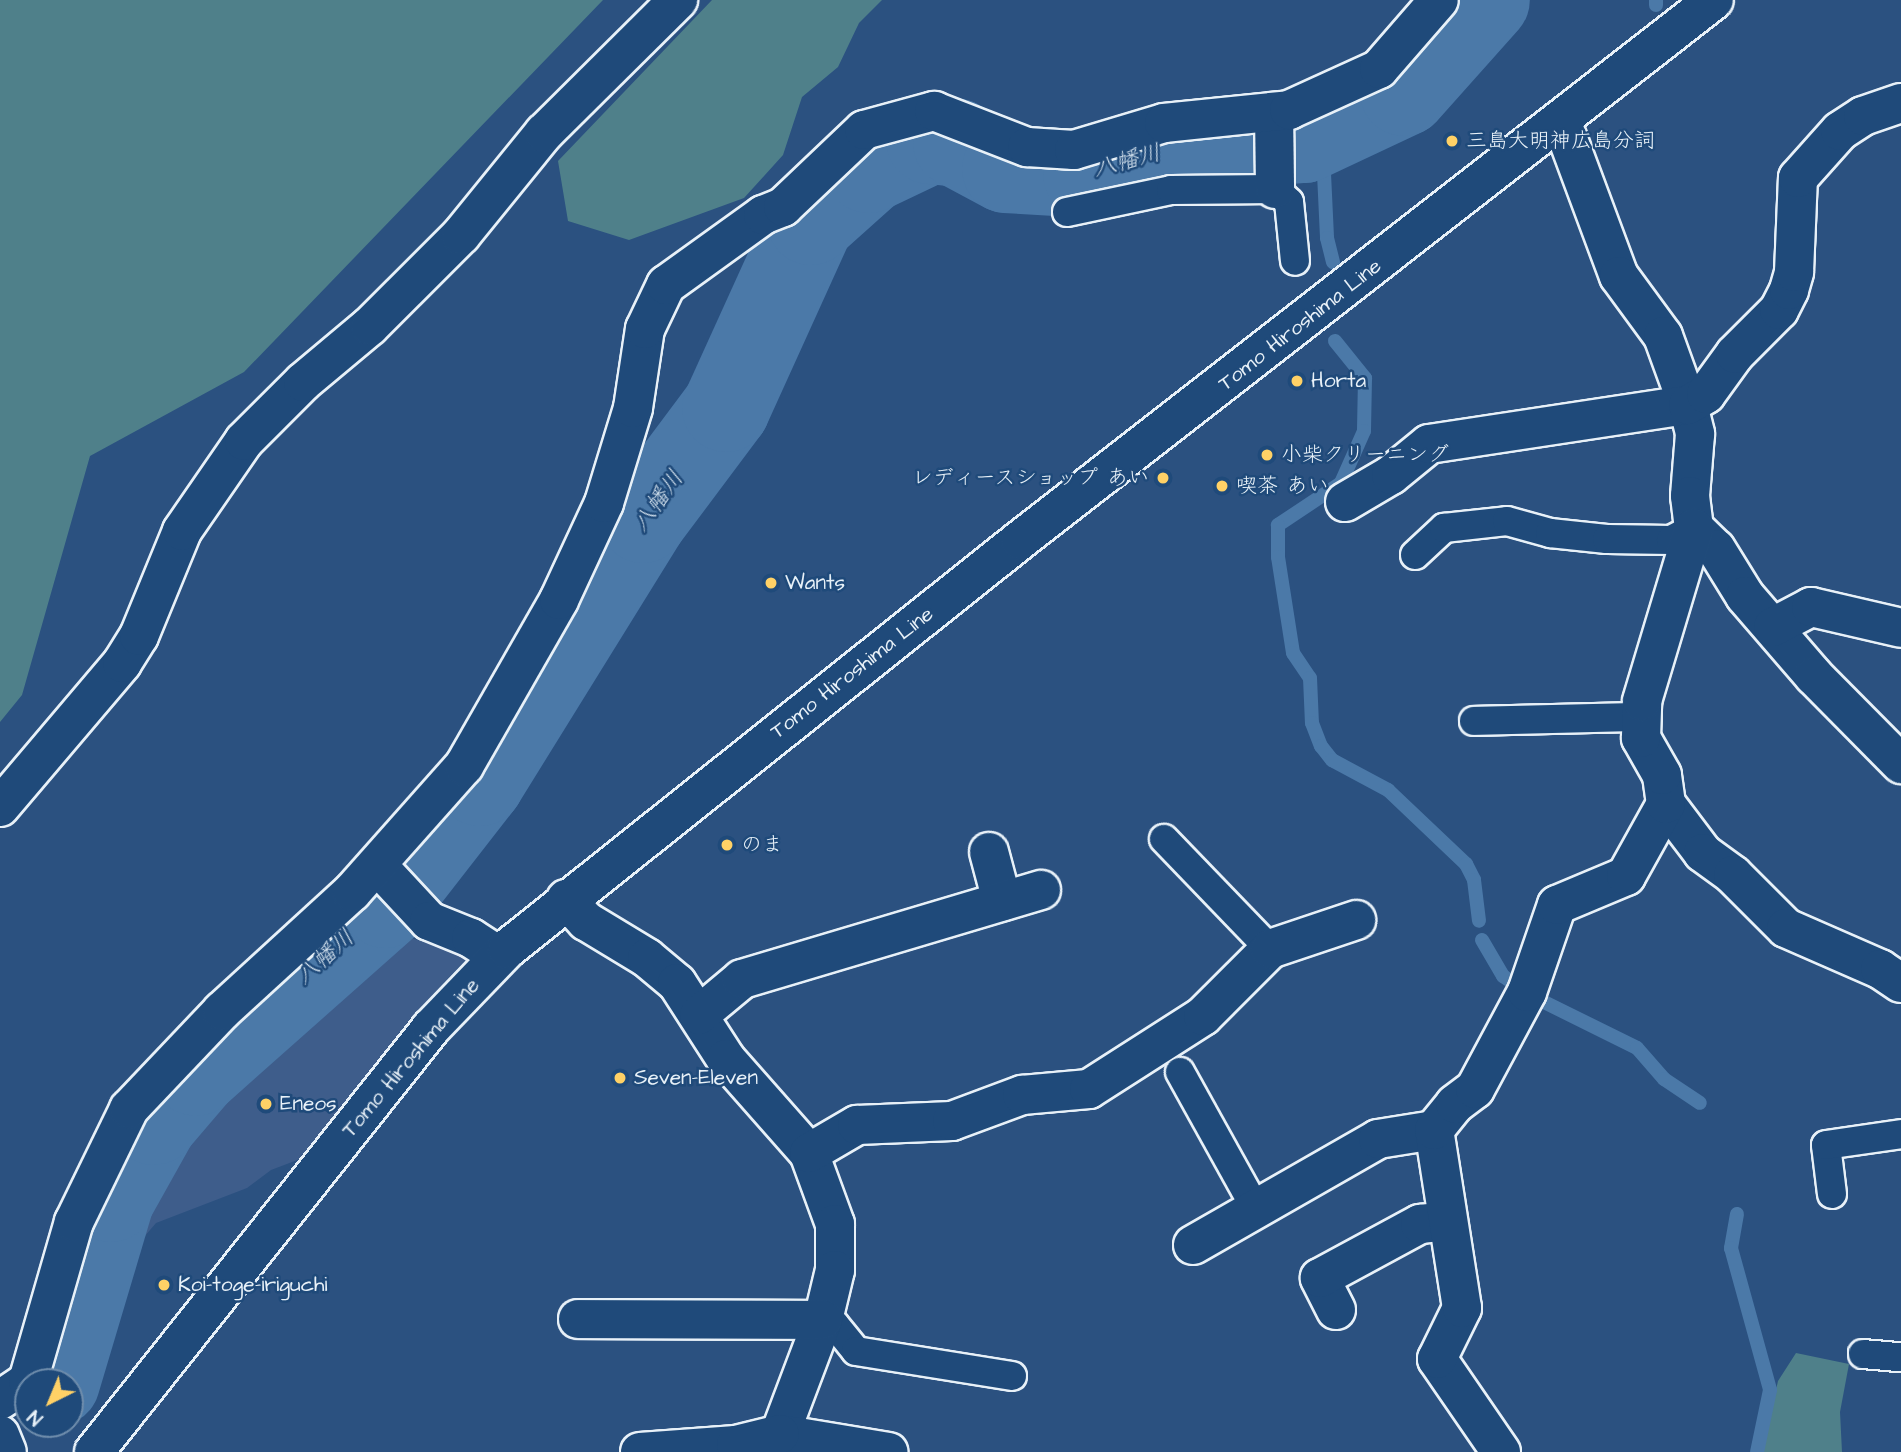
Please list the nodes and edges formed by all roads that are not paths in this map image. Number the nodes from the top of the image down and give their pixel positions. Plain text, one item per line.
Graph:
1 (678, 0) edge
2 (1439, 0) edge
3 (1714, 0) edge
4 (1901, 103) edge
5 (1274, 117) junction
6 (1562, 123) junction
7 (1275, 177) junction
8 (1067, 212) dead end
9 (1295, 261) dead end
10 (1688, 405) junction
11 (1345, 502) dead end
12 (1693, 528) junction
13 (1415, 555) dead end
14 (1773, 627) junction
15 (1901, 628) edge
16 (1641, 718) junction
17 (1474, 721) dead end
18 (1901, 764) edge
19 (1666, 804) junction
20 (0, 807) edge
21 (1164, 839) dead end
22 (989, 852) dead end
23 (381, 869) junction
24 (1041, 890) dead end
25 (566, 899) junction
26 (1003, 901) junction
27 (1356, 920) dead end
28 (1270, 949) junction
29 (499, 956) junction
30 (1901, 983) edge
31 (699, 1016) junction
32 (1180, 1072) dead end
33 (1434, 1130) junction
34 (1901, 1134) edge
35 (809, 1153) junction
36 (1832, 1194) dead end
37 (1256, 1209) junction
38 (1448, 1221) junction
39 (1193, 1245) dead end
40 (1336, 1310) dead end
41 (578, 1319) dead end
42 (823, 1320) junction
43 (1863, 1354) dead end
44 (1901, 1357) edge
45 (1012, 1376) dead end
46 (0, 1400) edge
47 (780, 1434) junction
48 (0, 1436) edge
49 (7, 1452) edge
50 (94, 1452) edge
51 (640, 1452) edge
52 (889, 1452) edge
53 (1501, 1452) edge

1 - 20 street
2 - 5 street
3 - 6 street, Tomo Hiroshima Line
4 - 10 street
5 - 7 street
5 - 23 street
6 - 10 street
6 - 25 street, Tomo Hiroshima Line
7 - 8 lane
7 - 9 lane
10 - 11 street
10 - 12 street
12 - 13 lane
12 - 14 street
12 - 16 street
14 - 15 street
14 - 18 street
16 - 17 lane
16 - 19 street
19 - 30 street
19 - 33 street
21 - 28 lane
22 - 26 street
23 - 29 street
23 - 46 street
24 - 26 street
25 - 29 street, Tomo Hiroshima Line
25 - 31 street
26 - 31 street
27 - 28 street
28 - 35 street
29 - 50 street, Tomo Hiroshima Line
31 - 35 street
32 - 37 lane
33 - 37 street
33 - 38 street
34 - 36 lane
35 - 42 street
37 - 39 street
38 - 40 street
38 - 53 street
41 - 42 street
42 - 45 lane
42 - 47 street
43 - 44 lane
47 - 51 street
47 - 52 street
48 - 49 street

